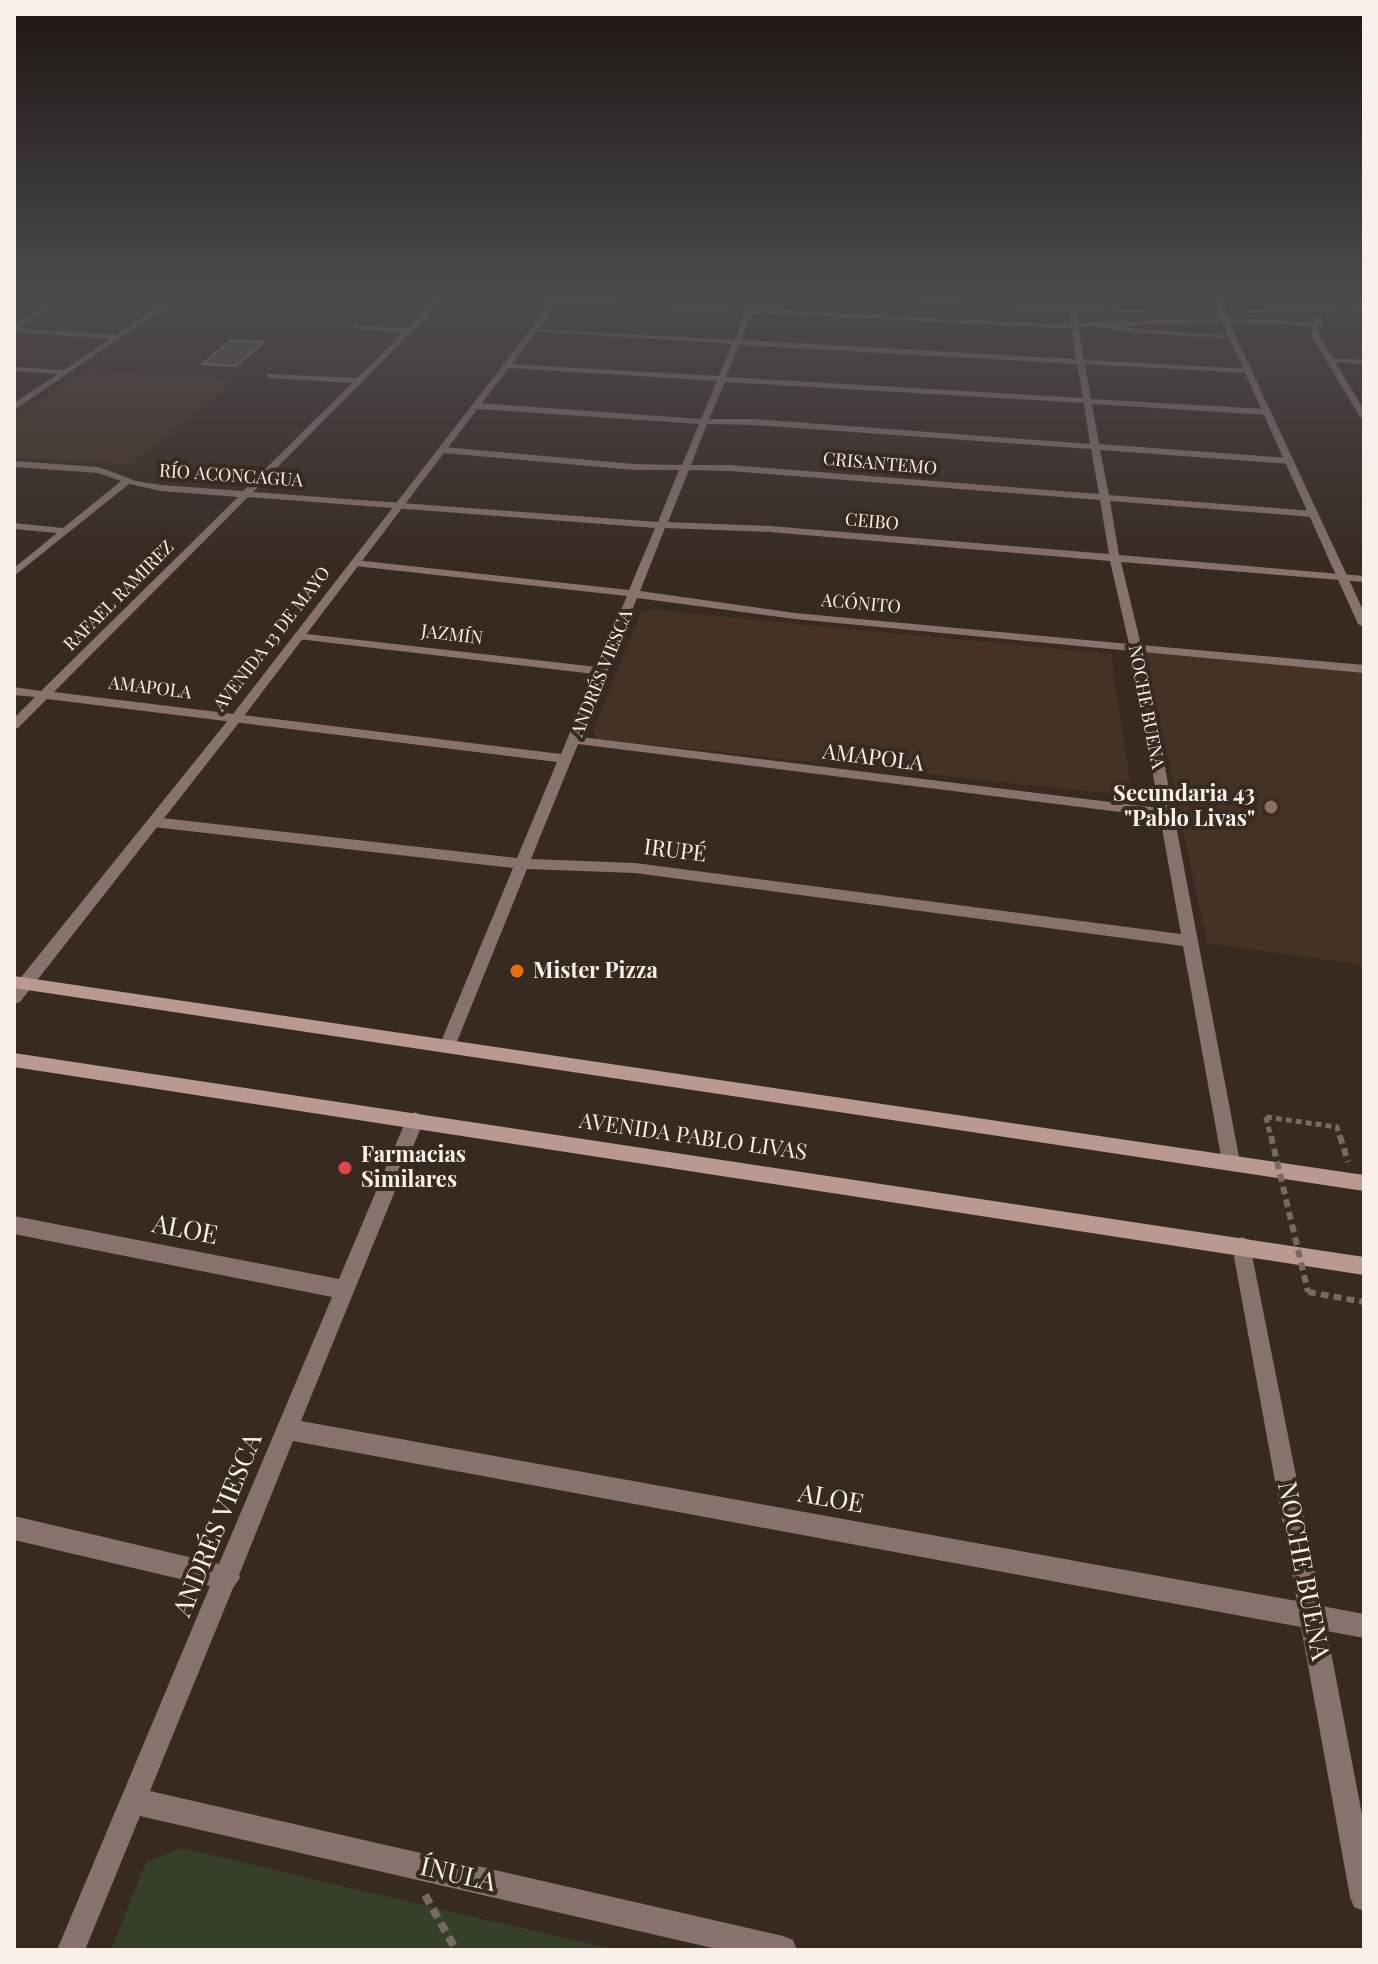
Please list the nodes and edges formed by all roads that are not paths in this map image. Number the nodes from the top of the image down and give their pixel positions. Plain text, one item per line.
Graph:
1 (36, 392) edge
2 (349, 392) edge
3 (489, 392) edge
4 (716, 392) edge
5 (954, 392) edge
6 (1088, 392) edge
7 (1257, 392) edge
8 (1089, 399) junction
9 (1360, 403) edge
10 (478, 406) junction
11 (14, 407) edge
12 (1267, 412) junction
13 (1364, 417) edge
14 (703, 421) junction
15 (1096, 446) junction
16 (444, 450) junction
17 (1290, 461) junction
18 (14, 464) edge
19 (684, 467) junction
20 (127, 481) junction
21 (249, 493) junction
22 (1107, 499) junction
23 (401, 504) junction
24 (1313, 514) junction
25 (660, 525) junction
26 (14, 526) edge
27 (65, 531) junction
28 (1115, 560) junction
29 (355, 563) junction
30 (14, 573) edge
31 (1341, 578) junction
32 (1364, 579) edge
33 (634, 594) junction
34 (1364, 624) edge
35 (298, 636) junction
36 (1136, 648) junction
37 (1364, 669) edge
38 (602, 671) junction
39 (14, 691) edge
40 (45, 694) junction
41 (237, 717) junction
42 (14, 725) edge
43 (574, 740) junction
44 (567, 759) junction
45 (1166, 813) junction
46 (153, 822) junction
47 (522, 864) junction
48 (1190, 941) junction
49 (18, 988) edge
50 (448, 1044) junction
51 (14, 1060) edge
52 (415, 1120) junction
53 (1231, 1162) junction
54 (1359, 1183) edge
55 (14, 1225) edge
56 (1242, 1246) junction
57 (1364, 1266) edge
58 (345, 1290) junction
59 (287, 1429) junction
60 (14, 1528) edge
61 (228, 1578) junction
62 (1311, 1615) junction
63 (1364, 1626) edge
64 (133, 1801) junction
65 (1364, 1897) edge
66 (71, 1950) edge
67 (783, 1950) edge

1 - 11 street
2 - 21 street, RAFAEL RAMIREZ
3 - 10 street, AVENIDA 13 DE MAYO
4 - 14 street, ANDRÉS VIESCA
5 - 8 street
6 - 8 street, NOCHE BUENA
7 - 12 street
8 - 12 street
8 - 15 street, NOCHE BUENA
9 - 13 street
10 - 14 street
10 - 16 street, AVENIDA 13 DE MAYO
12 - 17 street
14 - 15 street
14 - 19 street, ANDRÉS VIESCA
15 - 17 street
15 - 22 street, NOCHE BUENA
16 - 19 street, CRISANTEMO
16 - 23 street, AVENIDA 13 DE MAYO
17 - 24 street
18 - 20 street, RÍO ACONCAGUA
19 - 22 street, CRISANTEMO
19 - 25 street, ANDRÉS VIESCA
20 - 21 street, RÍO ACONCAGUA
20 - 27 street
21 - 23 street, RÍO ACONCAGUA
21 - 40 street, RAFAEL RAMIREZ
22 - 24 street, CRISANTEMO
22 - 28 street, NOCHE BUENA
23 - 25 street, CEIBO
23 - 29 street, AVENIDA 13 DE MAYO
24 - 31 street
25 - 28 street, CEIBO
25 - 33 street, ANDRÉS VIESCA
26 - 27 street
27 - 30 street
28 - 31 street, CEIBO
28 - 36 street, NOCHE BUENA
29 - 33 street, ACÓNITO
29 - 35 street, AVENIDA 13 DE MAYO
31 - 32 street, CEIBO
31 - 34 street
33 - 36 street, ACÓNITO
33 - 38 street, ANDRÉS VIESCA
35 - 38 street, JAZMÍN
35 - 41 street, AVENIDA 13 DE MAYO
36 - 37 street, ACÓNITO
36 - 45 street, NOCHE BUENA
38 - 43 street, ANDRÉS VIESCA
39 - 40 street, AMAPOLA
40 - 41 street, AMAPOLA
40 - 42 street, RAFAEL RAMIREZ
41 - 44 street, AMAPOLA
41 - 46 street, AVENIDA 13 DE MAYO
43 - 44 street, ANDRÉS VIESCA
43 - 45 street, AMAPOLA
44 - 47 street, ANDRÉS VIESCA
45 - 48 street, NOCHE BUENA
46 - 47 street, IRUPÉ
46 - 49 street, AVENIDA 13 DE MAYO
47 - 48 street, IRUPÉ
47 - 50 street, ANDRÉS VIESCA
48 - 53 street, NOCHE BUENA
49 - 50 main road
50 - 53 main road
51 - 52 main road, AVENIDA PABLO LIVAS
52 - 56 main road, AVENIDA PABLO LIVAS
52 - 58 street, ANDRÉS VIESCA
53 - 54 main road
55 - 58 street, ALOE
56 - 57 main road, AVENIDA PABLO LIVAS
56 - 62 street, NOCHE BUENA
58 - 59 street, ANDRÉS VIESCA
59 - 61 street, ANDRÉS VIESCA
59 - 62 street, ALOE
60 - 61 street
61 - 64 street, ANDRÉS VIESCA
62 - 63 street, ALOE
62 - 65 street, NOCHE BUENA
64 - 66 street, ANDRÉS VIESCA
64 - 67 street, ÍNULA

